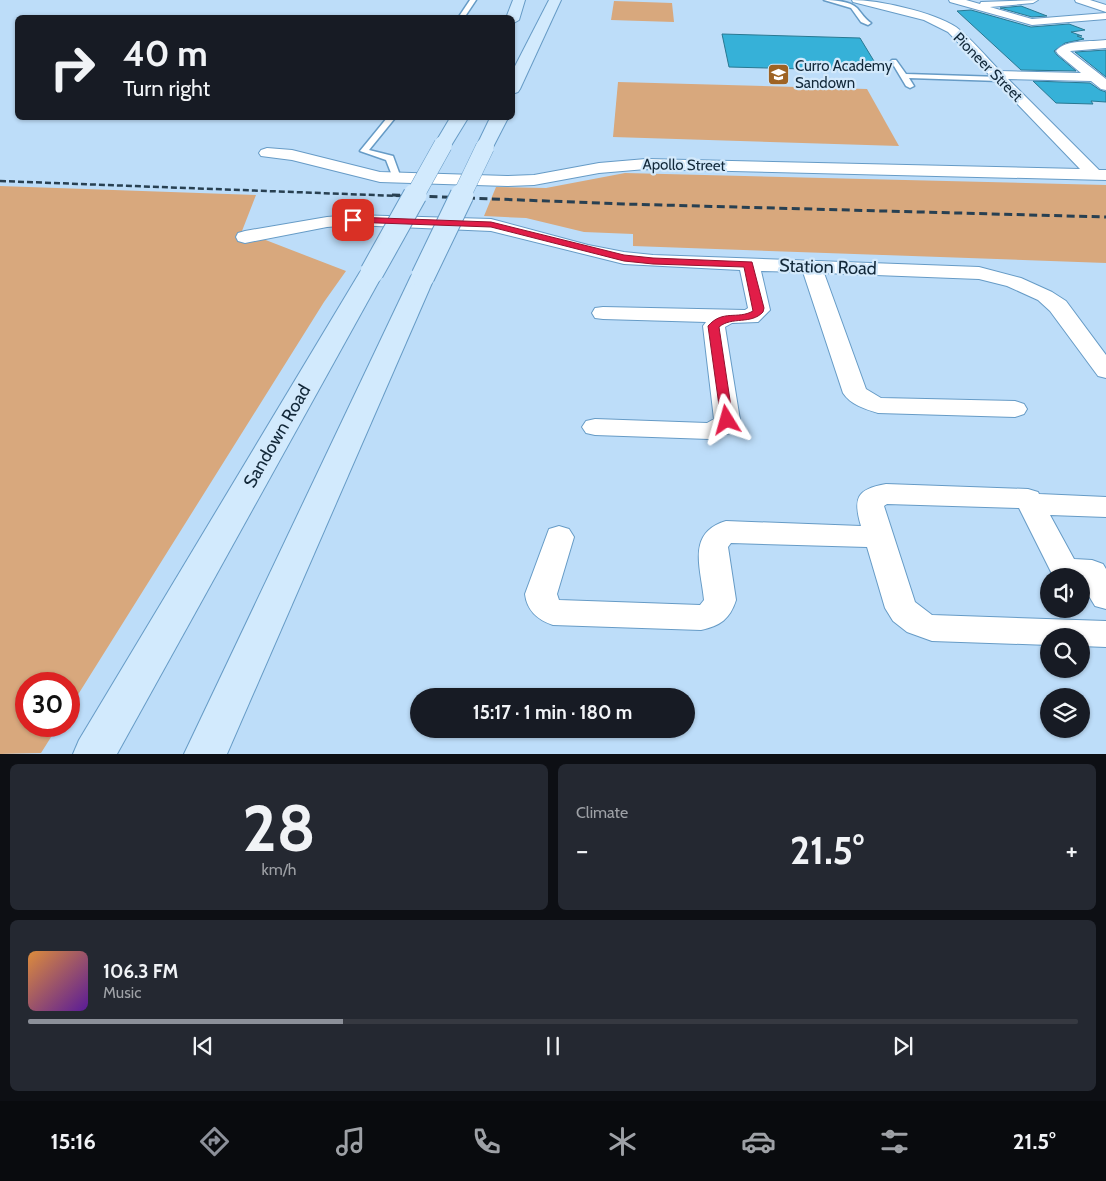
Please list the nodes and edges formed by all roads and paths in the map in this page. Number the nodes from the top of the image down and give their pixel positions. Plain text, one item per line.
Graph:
1 (473, 0) edge
2 (519, 0) edge
3 (555, 0) edge
4 (827, 0) edge
5 (857, 0) edge
6 (954, 0) edge
7 (1033, 0) edge
8 (1080, 0) edge
9 (1010, 1) edge
10 (977, 5) junction
11 (1106, 9) edge
12 (464, 15) edge
13 (514, 15) edge
14 (1106, 16) edge
15 (868, 23) dead end
16 (1106, 44) edge
17 (894, 61) dead end
18 (901, 73) junction
19 (997, 75) junction
20 (1094, 77) junction
21 (515, 83) edge
22 (910, 86) dead end
23 (1106, 86) edge
24 (389, 120) edge
25 (458, 120) edge
26 (498, 120) edge
27 (267, 153) dead end
28 (1101, 175) edge
29 (397, 178) junction
30 (245, 237) dead end
31 (748, 264) junction
32 (811, 266) junction
33 (603, 313) dead end
34 (729, 317) junction
35 (1106, 371) edge
36 (1015, 409) dead end
37 (595, 427) dead end
38 (1031, 504) junction
39 (1106, 507) edge
40 (559, 537) dead end
41 (879, 537) junction
42 (1106, 597) edge
43 (1106, 634) edge
44 (94, 754) edge
45 (205, 754) edge

1 - 12 lane
2 - 13 main road
3 - 21 main road
4 - 15 lane
5 - 19 street, Pioneer Street
6 - 10 street
7 - 9 street
8 - 11 street
9 - 10 street
10 - 14 street
16 - 20 street
17 - 18 lane
18 - 19 lane
18 - 22 lane
19 - 20 street
19 - 28 street, Pioneer Street
20 - 23 street
24 - 29 lane
25 - 44 main road, Sandown Road, bridge
26 - 45 main road, bridge
27 - 29 street, Apollo Street
28 - 29 street, Apollo Street
30 - 31 street, Station Road
31 - 32 street, Station Road
31 - 34 street
32 - 35 street, Station Road
32 - 36 street
33 - 34 street
34 - 37 street
38 - 39 street
38 - 41 street
38 - 42 street
40 - 41 street
41 - 43 street

